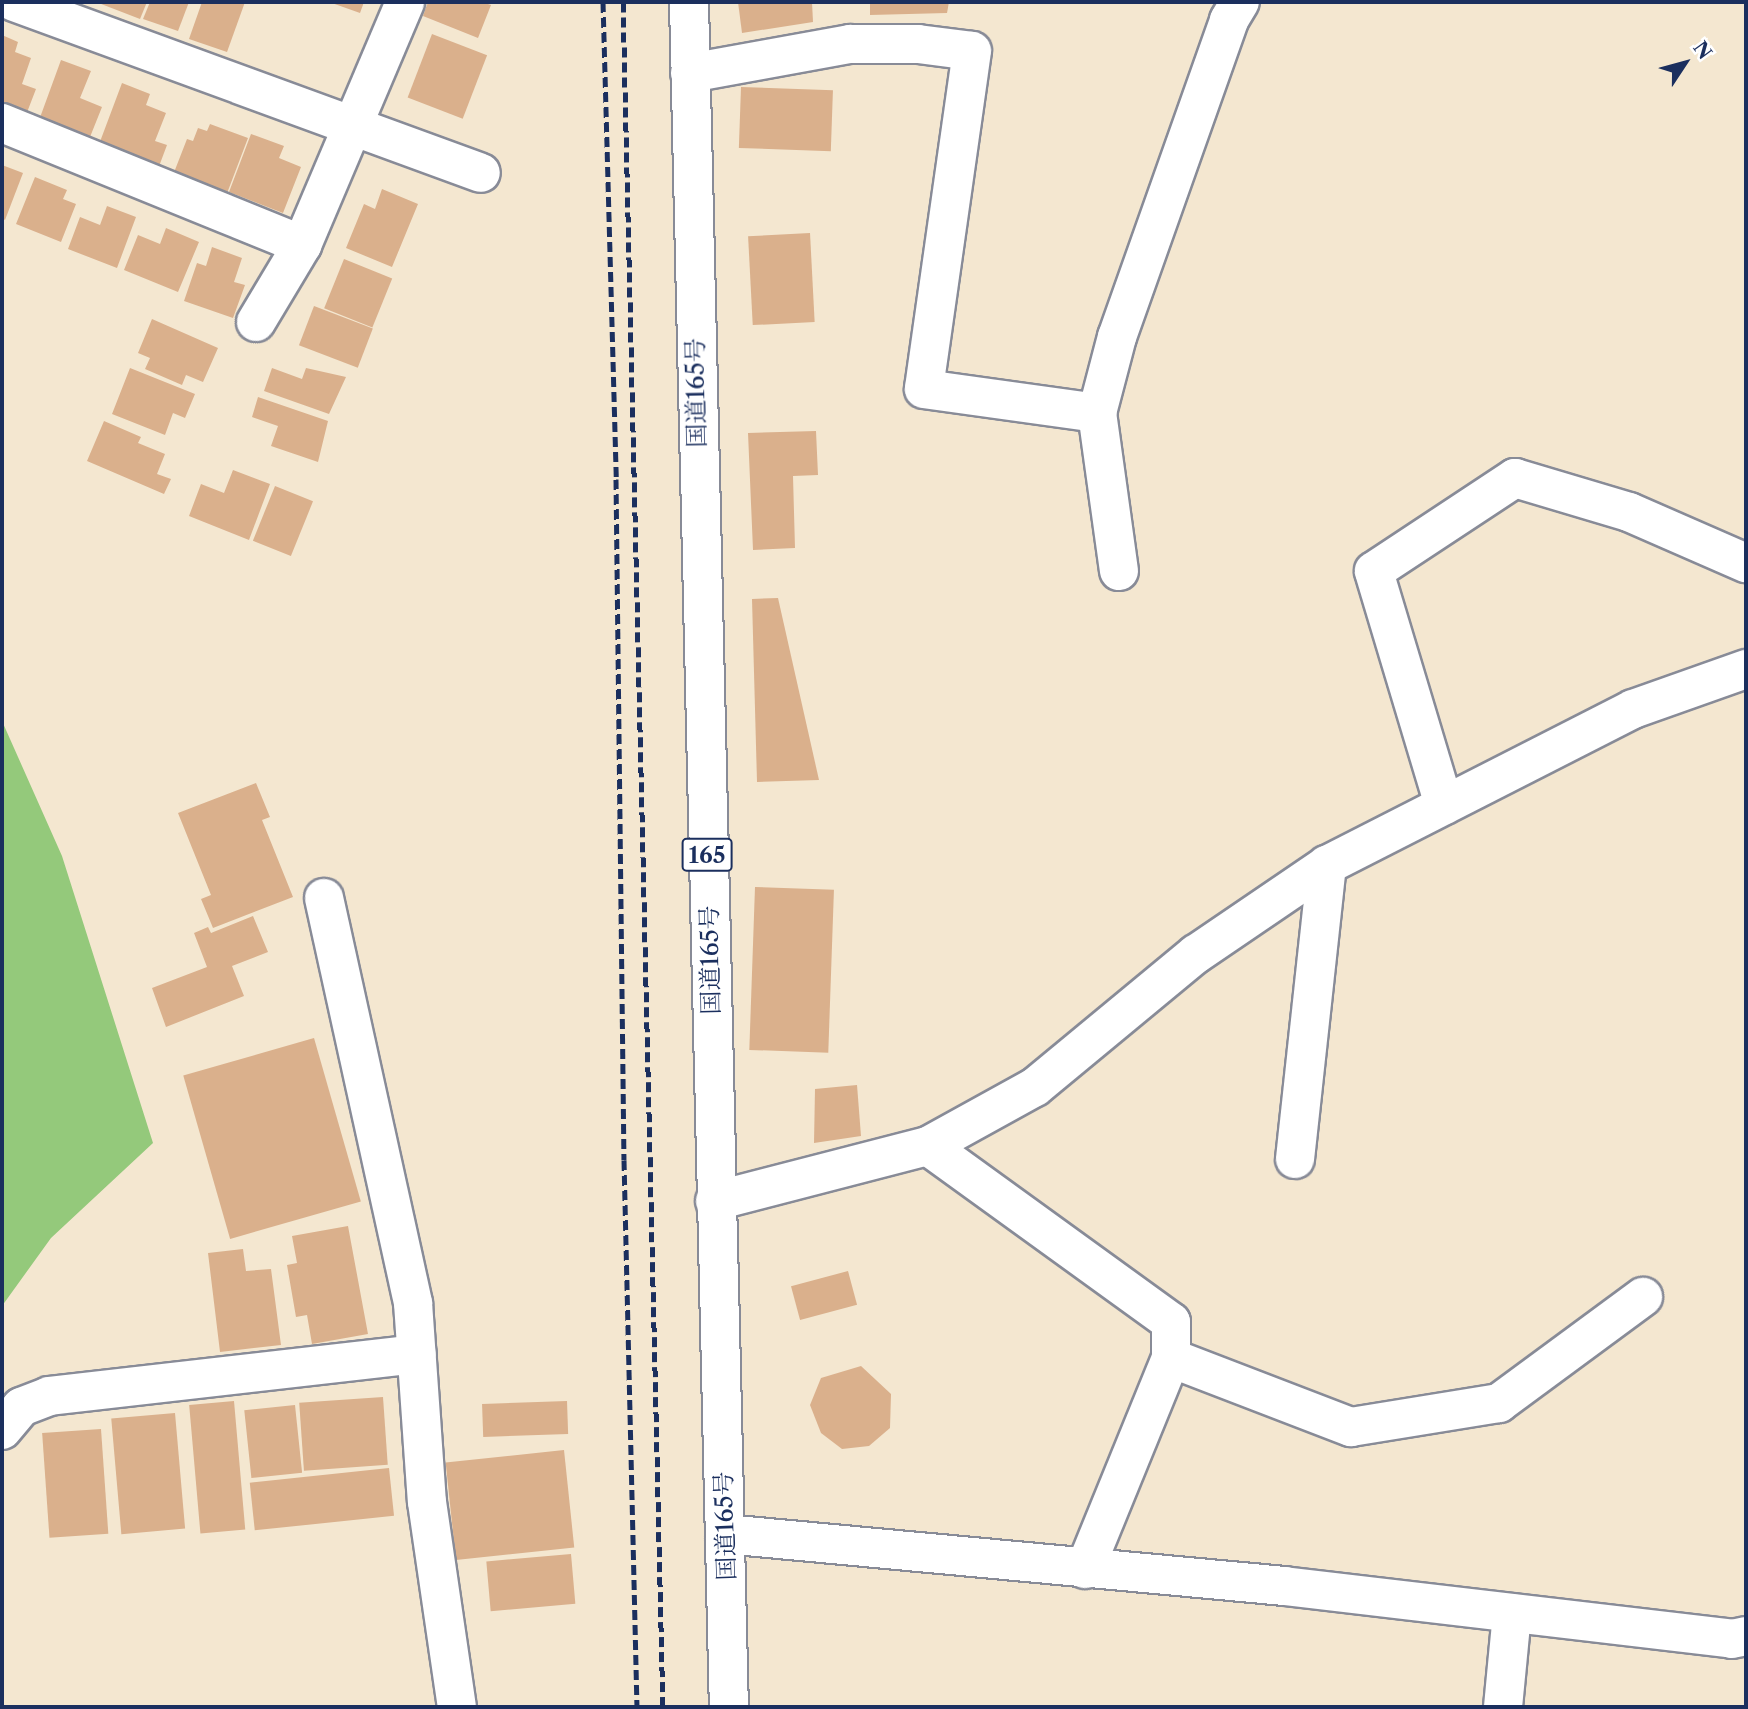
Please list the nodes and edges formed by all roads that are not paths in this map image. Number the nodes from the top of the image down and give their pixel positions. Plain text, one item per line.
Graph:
1 (14, 2) edge
2 (405, 2) edge
3 (689, 2) edge
4 (1240, 2) edge
5 (690, 73) junction
6 (2, 124) edge
7 (353, 129) junction
8 (481, 173) dead end
9 (302, 245) junction
10 (256, 322) dead end
11 (1097, 413) junction
12 (1746, 563) edge
13 (1119, 571) dead end
14 (1746, 669) edge
15 (1444, 805) junction
16 (1327, 865) junction
17 (324, 898) dead end
18 (928, 1146) junction
19 (1295, 1159) dead end
20 (715, 1201) junction
21 (1643, 1297) dead end
22 (417, 1354) junction
23 (1171, 1358) junction
24 (2, 1430) edge
25 (725, 1534) junction
26 (1085, 1569) junction
27 (1512, 1613) junction
28 (1746, 1636) edge
29 (457, 1707) edge
30 (729, 1707) edge
31 (1503, 1707) edge

1 - 7 main road
2 - 7 main road
3 - 5 main road, 国道165号 / 165
4 - 11 main road
5 - 11 main road
5 - 20 main road, 国道165号 / 165
6 - 9 main road
7 - 8 main road
7 - 9 main road
9 - 10 main road
11 - 13 main road
12 - 15 main road
14 - 15 main road
15 - 16 main road
16 - 18 main road
16 - 19 main road
17 - 22 main road
18 - 20 main road
18 - 23 main road
20 - 25 main road, 国道165号 / 165
21 - 23 main road
22 - 24 main road
22 - 29 main road
23 - 26 main road
25 - 26 main road
25 - 30 main road, 国道165号 / 165
26 - 27 main road
27 - 28 main road
27 - 31 main road

